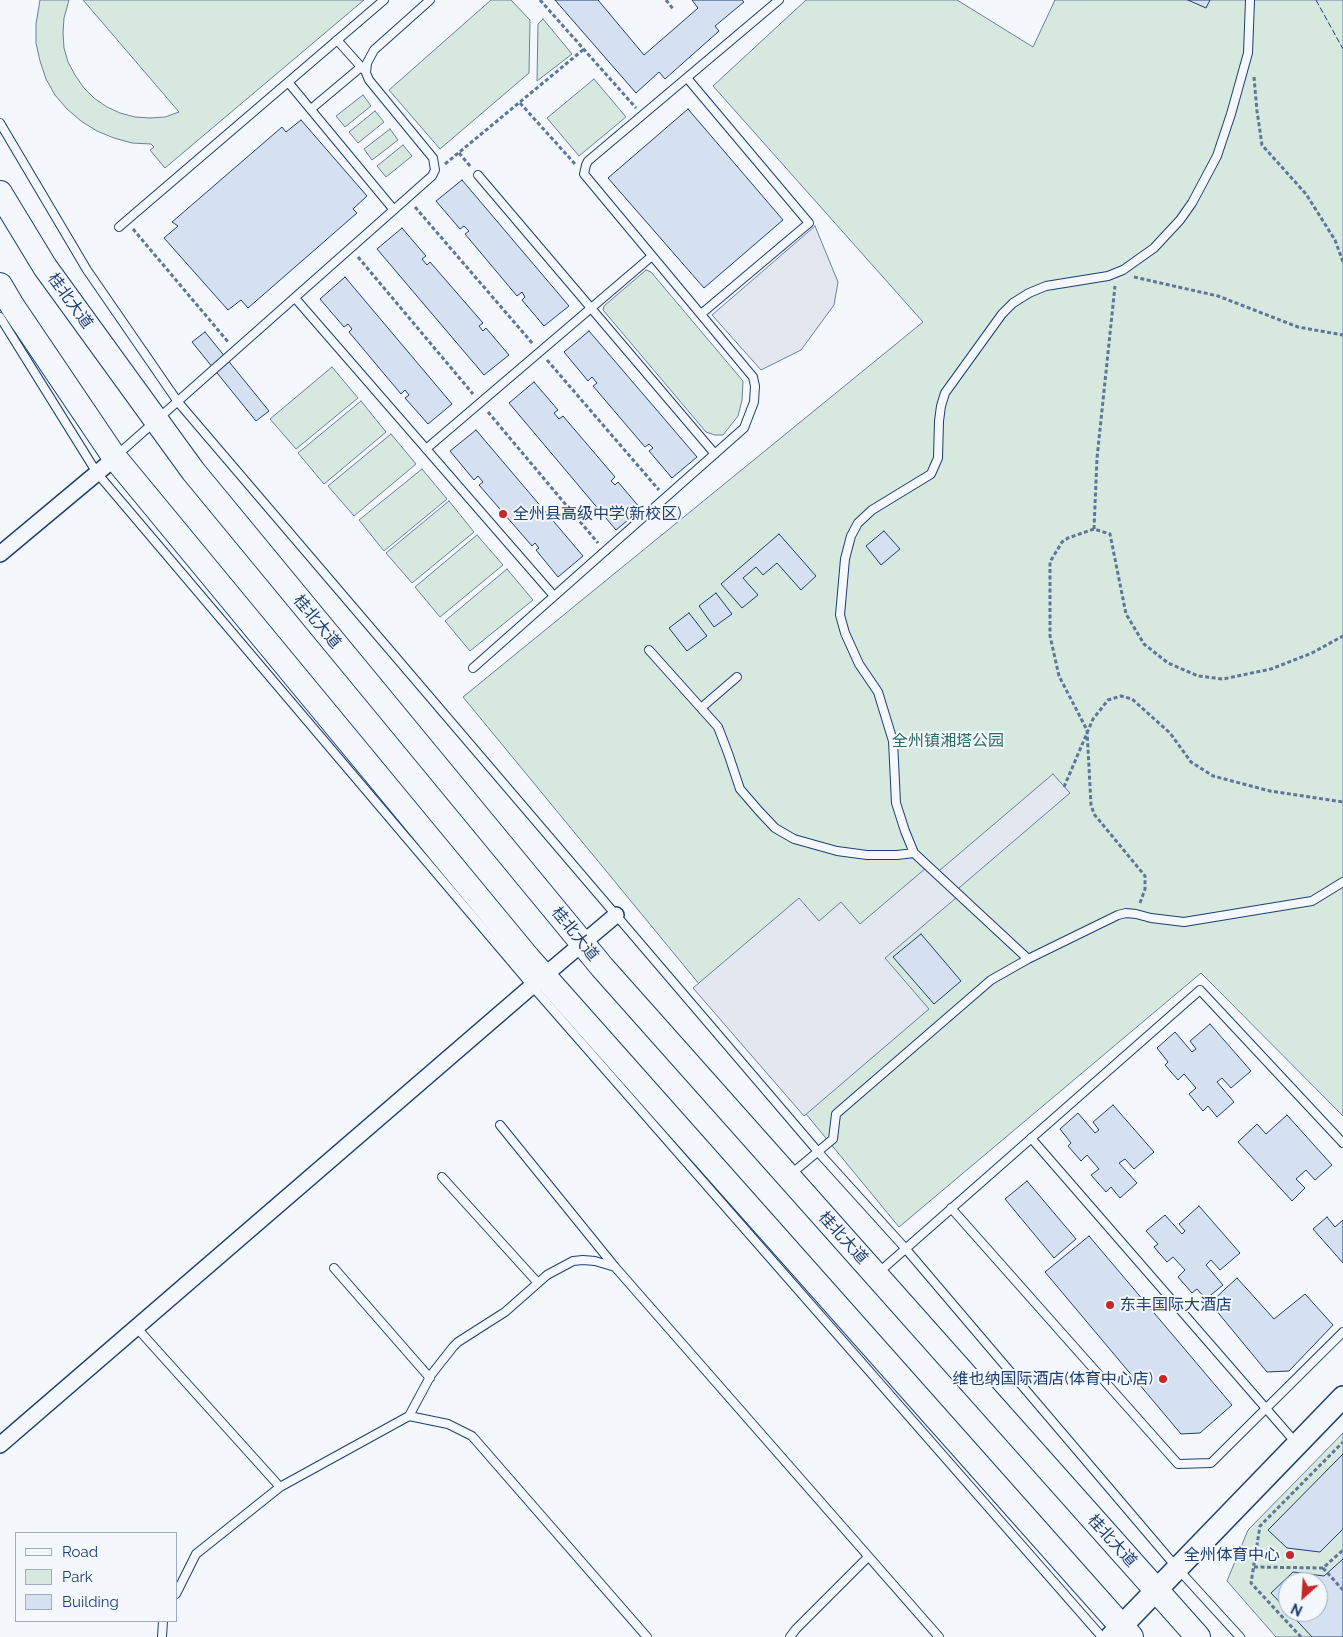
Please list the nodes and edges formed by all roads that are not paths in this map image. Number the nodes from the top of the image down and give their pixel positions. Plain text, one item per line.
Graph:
1 (384, 0) edge
2 (430, 0) edge
3 (779, 0) edge
4 (1250, 0) edge
5 (337, 40) junction
6 (363, 70) junction
7 (687, 78) junction
8 (288, 82) junction
9 (311, 110) junction
10 (0, 123) edge
11 (478, 175) road end
12 (0, 193) edge
13 (394, 210) junction
14 (119, 227) dead end
15 (652, 256) junction
16 (0, 285) edge
17 (295, 298) junction
18 (591, 308) junction
19 (701, 314) junction
20 (0, 317) edge
21 (178, 402) junction
22 (157, 421) junction
23 (426, 449) junction
24 (715, 454) junction
25 (106, 465) junction
26 (0, 554) edge
27 (554, 596) junction
28 (649, 650) dead end
29 (473, 668) dead end
30 (736, 677) dead end
31 (701, 708) junction
32 (914, 853) junction
33 (1343, 882) edge
34 (616, 915) junction
35 (583, 943) junction
36 (1028, 959) junction
37 (538, 981) junction
38 (500, 1125) dead end
39 (1031, 1138) junction
40 (1343, 1142) edge
41 (818, 1152) junction
42 (788, 1176) junction
43 (442, 1177) dead end
44 (951, 1208) junction
45 (906, 1248) junction
46 (615, 1267) junction
47 (334, 1268) dead end
48 (876, 1274) junction
49 (538, 1283) junction
50 (136, 1327) junction
51 (1343, 1332) edge
52 (430, 1378) junction
53 (1343, 1397) edge
54 (1266, 1409) junction
55 (409, 1416) junction
56 (0, 1445) edge
57 (1297, 1445) junction
58 (280, 1487) junction
59 (868, 1557) junction
60 (1178, 1569) junction
61 (178, 1590) edge
62 (1156, 1591) junction
63 (163, 1622) edge
64 (1116, 1634) edge
65 (162, 1637) edge
66 (647, 1637) edge
67 (790, 1637) edge
68 (939, 1637) edge
69 (1198, 1637) edge
70 (1240, 1637) edge

1 - 5 lane
2 - 6 lane
3 - 7 lane
4 - 32 lane
5 - 6 lane
5 - 8 lane
6 - 9 lane
6 - 13 lane
7 - 15 lane
7 - 19 lane
8 - 9 lane
8 - 14 lane
9 - 13 lane
10 - 21 lane
11 - 18 lane
12 - 22 main road, 桂北大道
13 - 17 lane
15 - 18 lane
15 - 19 lane
16 - 25 main road
17 - 21 lane
17 - 23 lane
18 - 23 lane
18 - 24 lane
19 - 24 lane
20 - 25 lane
21 - 22 lane
21 - 34 lane
22 - 25 lane
22 - 35 main road, 桂北大道
23 - 27 lane
24 - 27 lane
25 - 26 street
25 - 37 main road
27 - 29 lane
28 - 31 lane
30 - 31 lane
31 - 32 lane
32 - 36 lane
33 - 36 lane
34 - 35 street
34 - 41 lane
35 - 37 street
35 - 42 main road, 桂北大道
36 - 41 lane
37 - 50 street
37 - 64 main road
38 - 46 lane
39 - 40 lane
39 - 44 lane
39 - 54 lane
41 - 42 lane
41 - 45 lane
42 - 48 main road, 桂北大道
43 - 49 lane
44 - 45 lane
44 - 54 lane
45 - 48 lane
45 - 60 lane
46 - 49 lane
46 - 59 lane
47 - 52 lane
48 - 62 main road, 桂北大道
49 - 52 lane
50 - 56 street
50 - 58 lane
51 - 54 lane
52 - 55 lane
53 - 57 main road
54 - 57 lane
55 - 58 lane
55 - 66 lane
57 - 60 main road
58 - 61 lane
59 - 67 lane
59 - 68 lane
60 - 62 main road
60 - 70 lane
62 - 64 main road
62 - 69 main road, 桂北大道
63 - 65 lane

